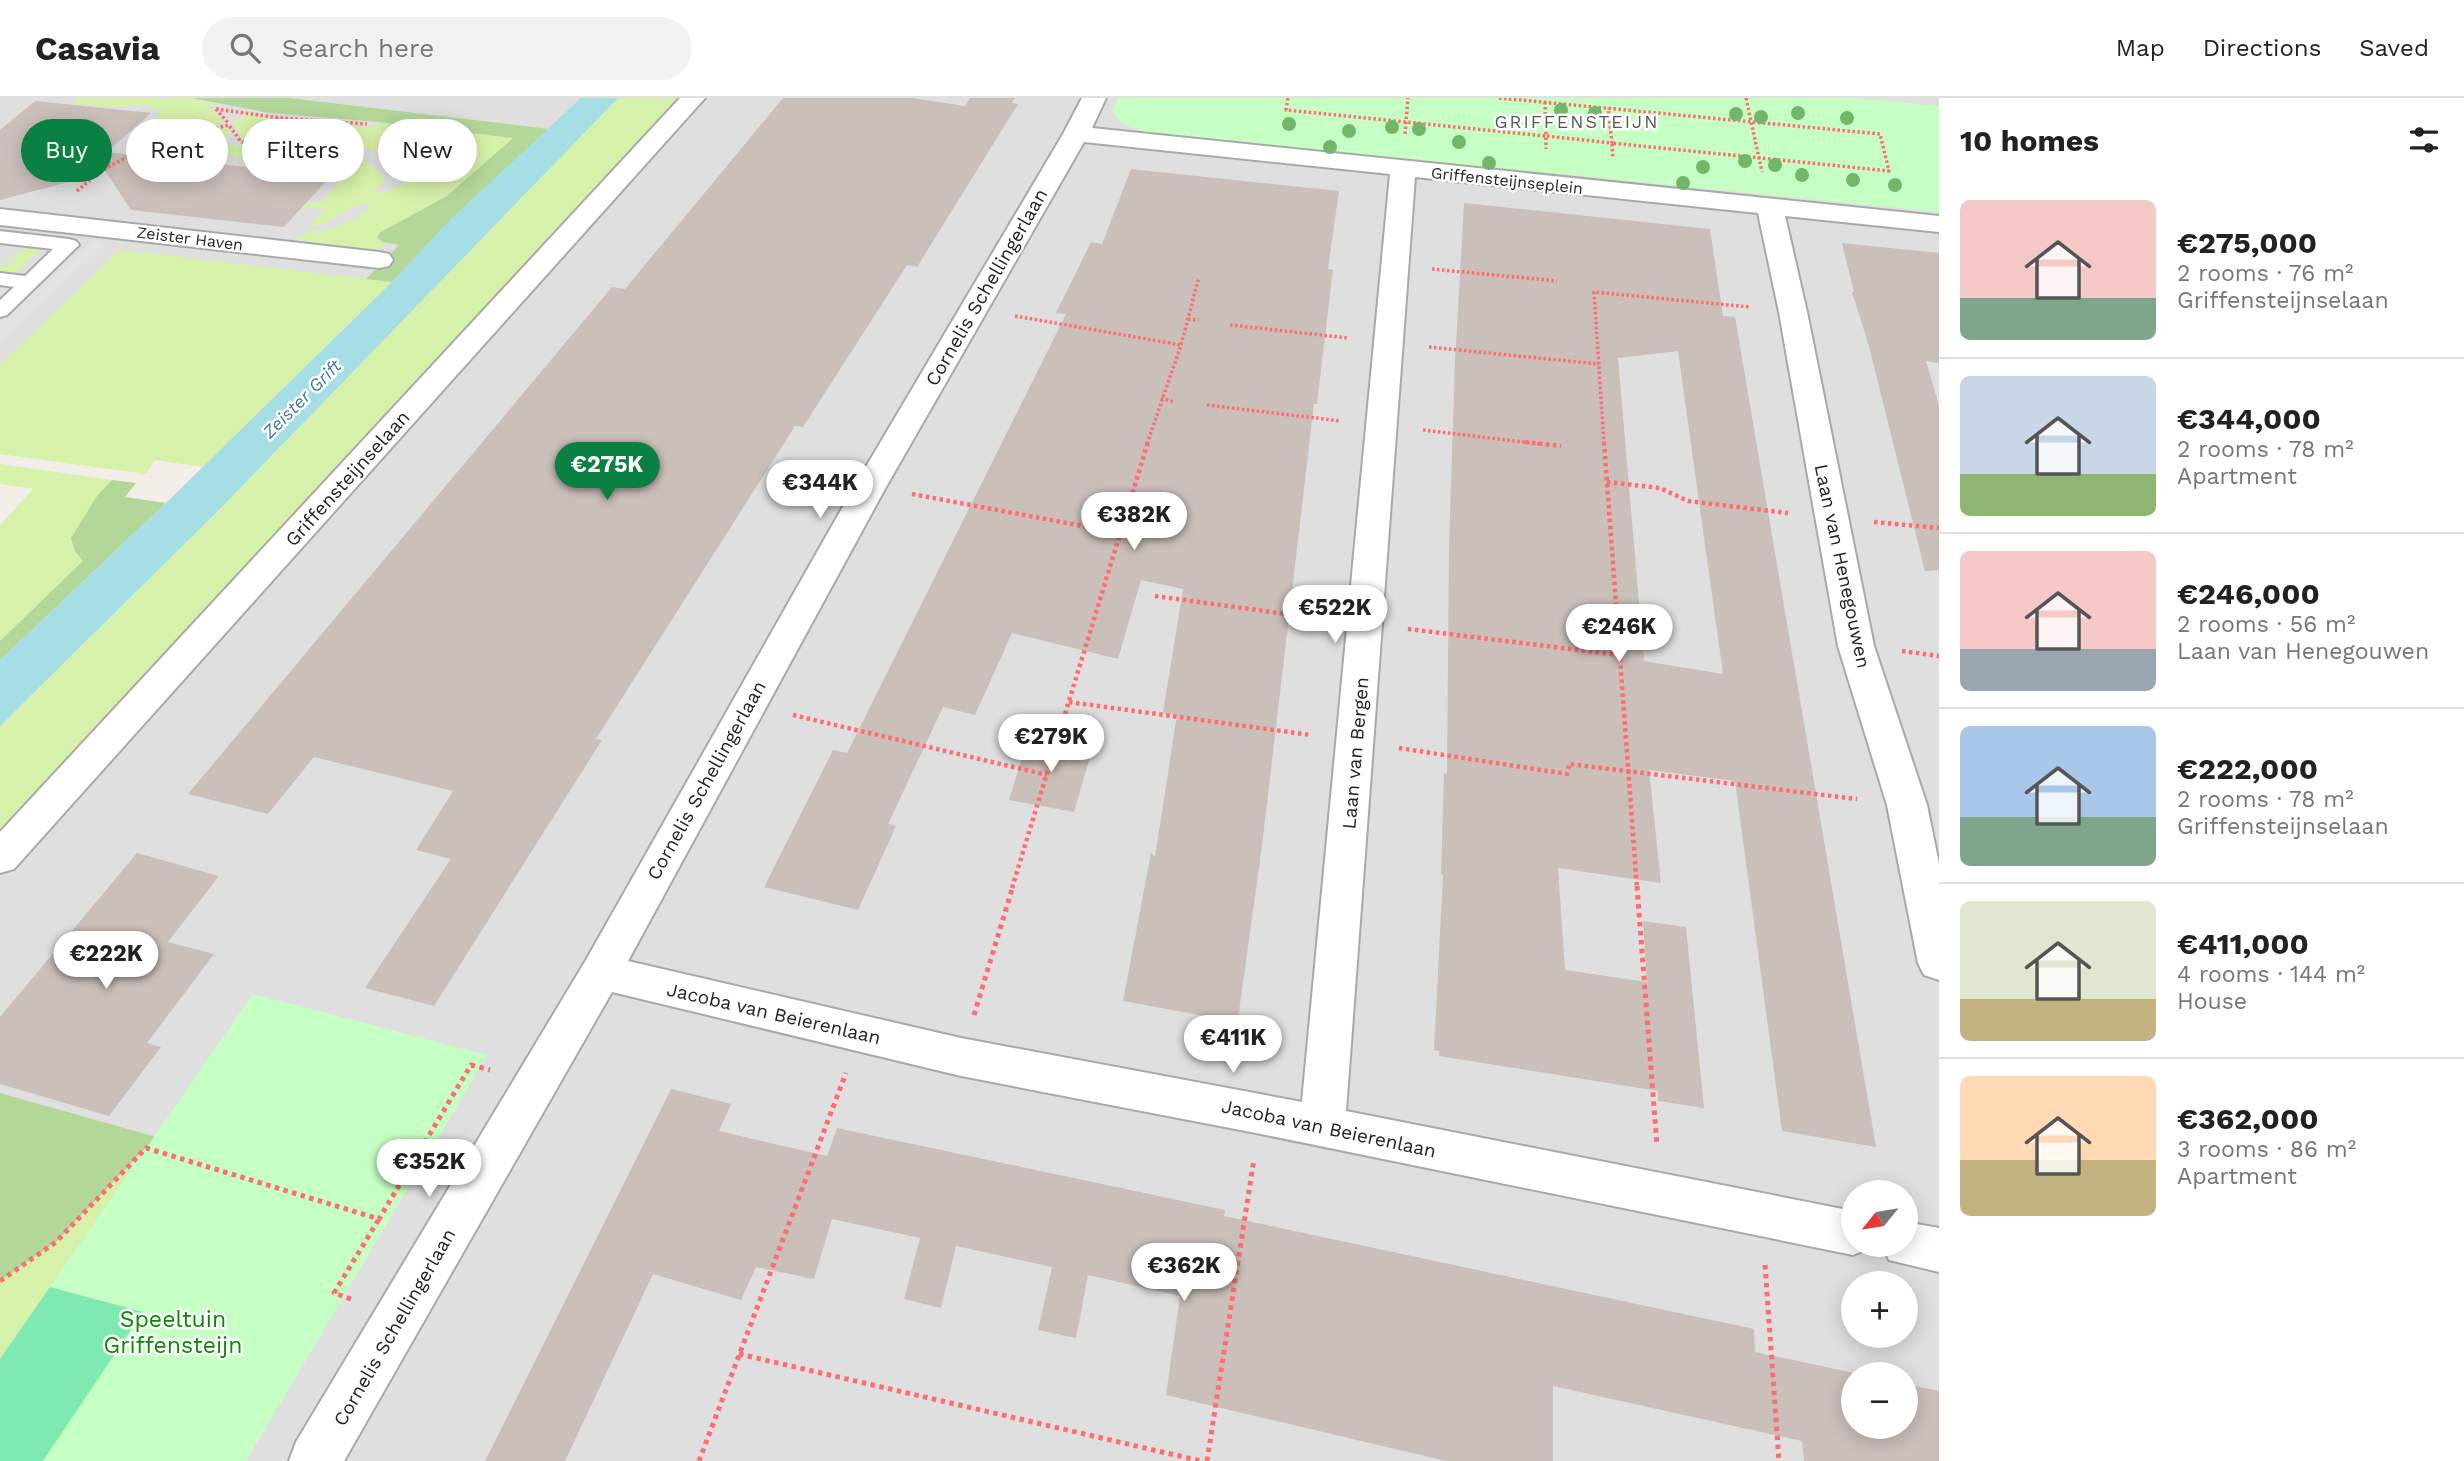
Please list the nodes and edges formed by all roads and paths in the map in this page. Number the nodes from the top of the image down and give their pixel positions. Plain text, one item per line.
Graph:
1 (693, 98) edge
2 (1094, 98) edge
3 (1288, 98) edge
4 (1499, 98) edge
5 (1746, 98) edge
6 (1545, 102) junction
7 (1608, 108) junction
8 (275, 117) junction
9 (278, 119) edge
10 (1751, 122) junction
11 (367, 124) dead end
12 (229, 125) junction
13 (1076, 134) junction
14 (1546, 136) junction
15 (242, 142) edge
16 (1612, 143) junction
17 (1547, 158) dead end
18 (1758, 158) junction
19 (1614, 164) dead end
20 (112, 165) edge
21 (1403, 170) junction
22 (1770, 207) junction
23 (0, 217) edge
24 (1939, 224) edge
25 (0, 237) edge
26 (379, 260) dead end
27 (1396, 265) junction
28 (1199, 277) dead end
29 (0, 279) edge
30 (1557, 281) dead end
31 (30, 283) junction
32 (973, 310) junction
33 (0, 311) edge
34 (1793, 312) junction
35 (1188, 319) junction
36 (1199, 320) dead end
37 (1230, 324) dead end
38 (1387, 342) junction
39 (1181, 345) junction
40 (1599, 364) junction
41 (1161, 398) junction
42 (1174, 401) dead end
43 (1207, 405) dead end
44 (1382, 425) junction
45 (1561, 446) dead end
46 (1607, 482) junction
47 (870, 486) junction
48 (1831, 518) junction
49 (1939, 528) edge
50 (1120, 533) junction
51 (1154, 596) dead end
52 (1365, 624) junction
53 (1619, 655) junction
54 (1069, 702) junction
55 (747, 704) junction
56 (1356, 741) junction
57 (1628, 772) junction
58 (1047, 775) junction
59 (1907, 805) junction
60 (0, 858) edge
61 (1939, 964) edge
62 (601, 972) junction
63 (861, 1033) junction
64 (961, 1057) junction
65 (537, 1082) junction
66 (1261, 1114) junction
67 (1322, 1127) junction
68 (1661, 1196) junction
69 (1762, 1215) junction
70 (1841, 1231) edge
71 (1918, 1246) edge
72 (1939, 1250) edge
73 (0, 1281) edge
74 (739, 1354) junction
75 (316, 1461) edge
76 (699, 1461) edge
77 (1201, 1461) edge
78 (1207, 1461) edge
79 (1779, 1461) edge

1 - 60 street, Griffensteijnselaan
2 - 13 street, Cornelis Schellingerlaan
3 - 14 path
4 - 6 path
5 - 10 path
6 - 7 path
6 - 14 path
7 - 10 path
7 - 16 path
8 - 9 path
8 - 11 path
8 - 12 path
10 - 18 path
10 - 18 path
12 - 15 path
12 - 20 path
13 - 21 street, Griffensteijnseplein
13 - 32 street, Cornelis Schellingerlaan
14 - 16 path
14 - 17 path
16 - 18 path
16 - 19 path
18 - 22 path
21 - 22 street, Griffensteijnseplein
21 - 27 street, Laan van Bergen
22 - 24 street, Griffensteijnseplein
22 - 34 street, Laan van Henegouwen
23 - 26 street, Zeister Haven
25 - 31 lane
27 - 30 path
27 - 38 street, Laan van Bergen
28 - 35 path
29 - 31 lane
31 - 33 lane
32 - 39 path
32 - 47 street, Cornelis Schellingerlaan
34 - 40 path
34 - 48 street, Laan van Henegouwen
35 - 36 path
35 - 39 path
37 - 38 path
38 - 40 path
38 - 44 street, Laan van Bergen
39 - 41 path
40 - 46 path
41 - 42 path
41 - 50 path
43 - 44 path
44 - 45 path
44 - 52 street, Laan van Bergen
46 - 48 path
46 - 53 path
47 - 50 path
47 - 55 street, Cornelis Schellingerlaan
48 - 49 path
48 - 59 street, Laan van Henegouwen
50 - 54 path
51 - 52 path
52 - 53 path
52 - 56 street, Laan van Bergen
53 - 57 path
54 - 56 path
54 - 58 path
55 - 58 path
55 - 62 street, Cornelis Schellingerlaan
56 - 57 path
56 - 67 street, Laan van Bergen
57 - 59 path
57 - 68 path
58 - 64 path
59 - 61 street, Laan van Henegouwen
62 - 63 street, Jacoba van Beierenlaan
62 - 65 street, Cornelis Schellingerlaan
63 - 64 street, Jacoba van Beierenlaan
63 - 74 path
64 - 66 street, Jacoba van Beierenlaan
65 - 73 path
65 - 75 street, Cornelis Schellingerlaan
66 - 67 street, Jacoba van Beierenlaan
66 - 78 path
67 - 68 street, Jacoba van Beierenlaan
68 - 69 street, Jacoba van Beierenlaan
69 - 70 street, Jacoba van Beierenlaan
69 - 79 path
71 - 72 street
74 - 76 path
74 - 77 path

